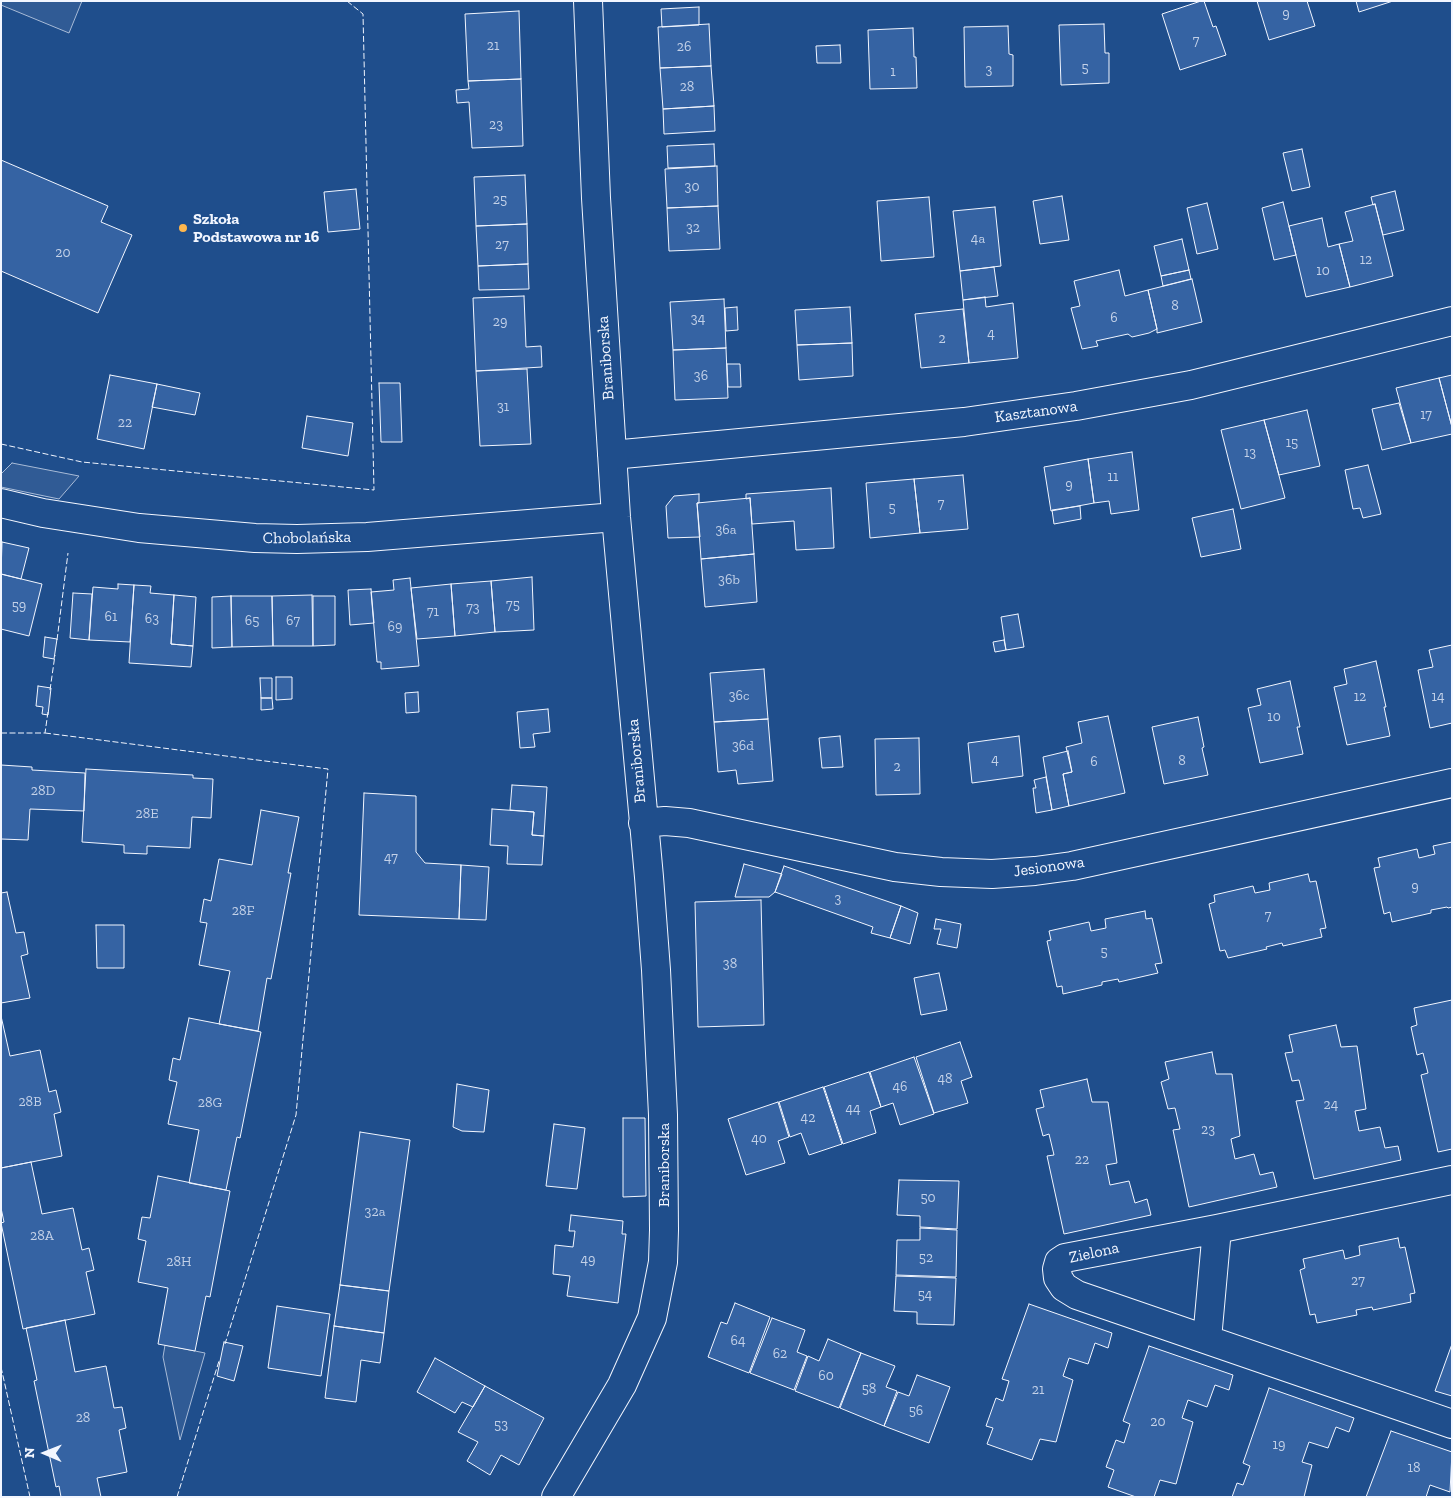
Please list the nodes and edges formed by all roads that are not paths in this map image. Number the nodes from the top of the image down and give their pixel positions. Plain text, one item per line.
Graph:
1 (588, 1) edge
2 (1452, 321) edge
3 (612, 455) junction
4 (1, 503) edge
5 (616, 517) junction
6 (1452, 783) edge
7 (643, 823) junction
8 (1452, 1180) edge
9 (1217, 1229) junction
10 (1207, 1340) junction
11 (1452, 1424) edge
12 (556, 1497) edge

1 - 3 street, Braniborska
2 - 3 street, Kasztanowa
3 - 5 street, Braniborska
4 - 5 street, Chobolańska
5 - 7 street, Braniborska
6 - 7 street, Jesionowa
7 - 12 street, Braniborska
8 - 9 street, Zielona
9 - 10 street
9 - 10 street, Zielona
10 - 11 street, Zielona

